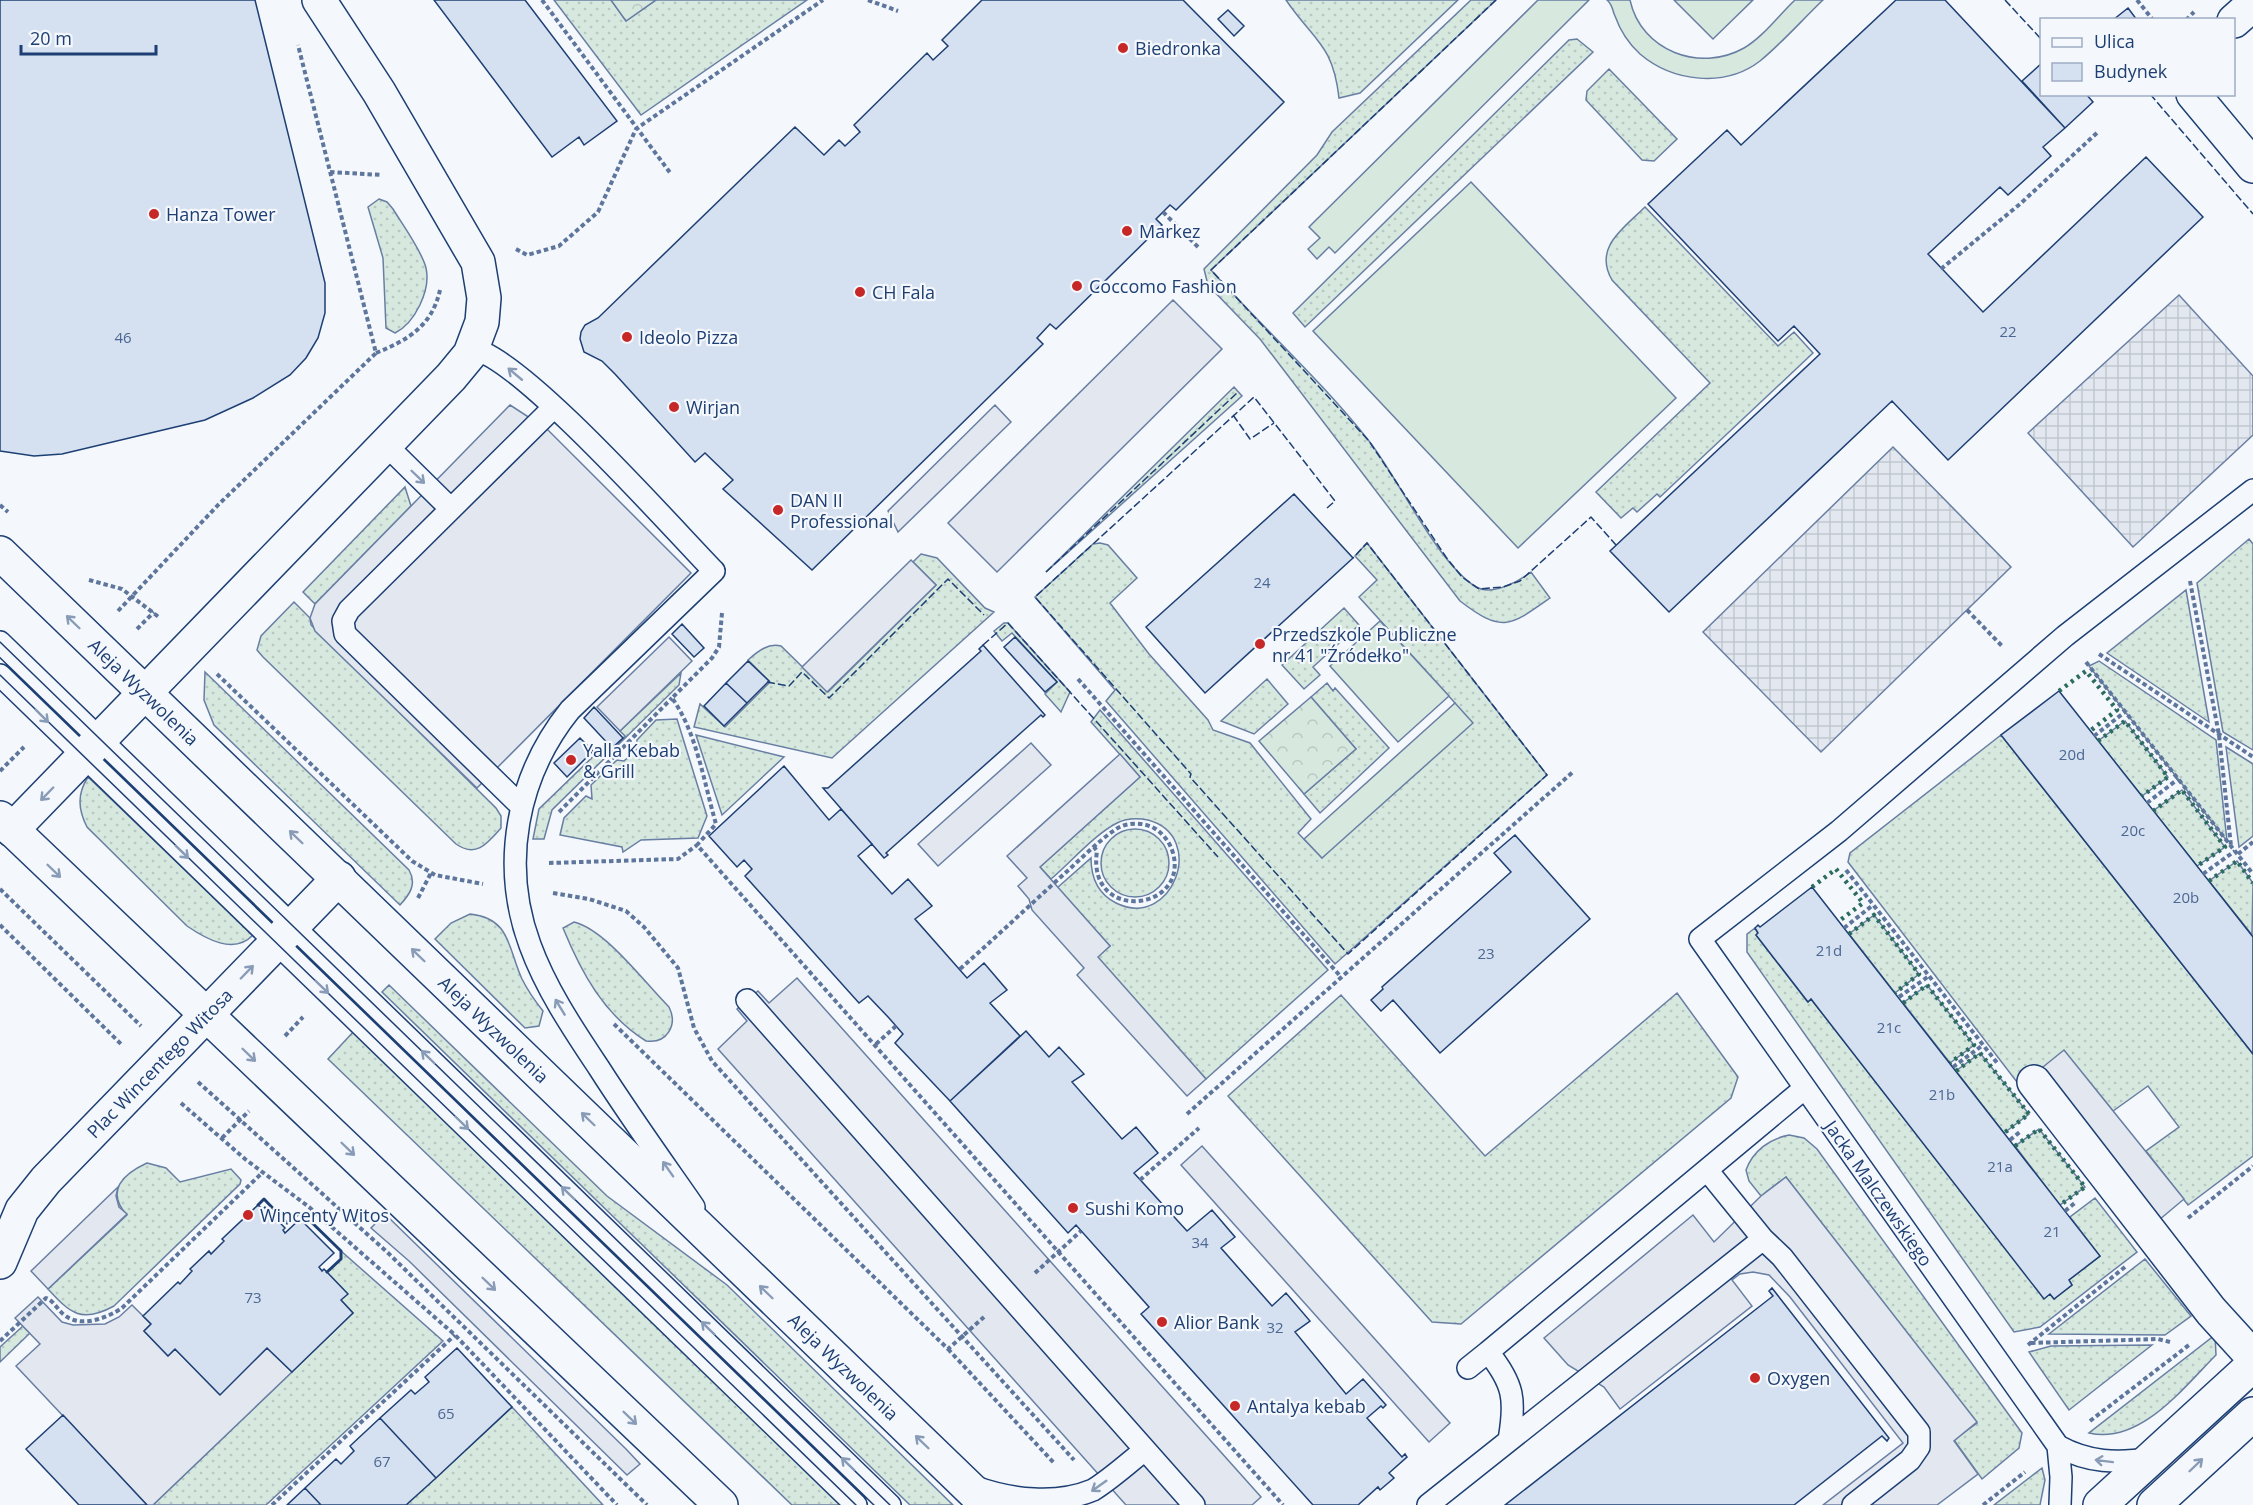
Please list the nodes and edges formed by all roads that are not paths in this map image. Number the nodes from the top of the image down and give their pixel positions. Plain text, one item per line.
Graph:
1 (319, 0) edge
2 (2253, 4) edge
3 (2235, 20) edge
4 (2195, 96) edge
5 (2253, 166) edge
6 (472, 349) junction
7 (554, 407) junction
8 (386, 444) junction
9 (2253, 490) edge
10 (451, 509) junction
11 (0, 553) edge
12 (0, 642) edge
13 (0, 675) edge
14 (146, 692) junction
15 (92, 748) junction
16 (521, 806) junction
17 (6, 824) edge
18 (339, 878) junction
19 (284, 934) junction
20 (747, 1000) dead end
21 (206, 1014) junction
22 (2034, 1082) dead end
23 (1805, 1088) junction
24 (1707, 1170) junction
25 (1763, 1239) junction
26 (725, 1252) junction
27 (0, 1262) edge
28 (1488, 1352) junction
29 (2253, 1358) edge
30 (2253, 1365) edge
31 (1468, 1368) dead end
32 (2253, 1414) edge
33 (1509, 1440) junction
34 (2058, 1446) junction
35 (1145, 1450) junction
36 (2152, 1459) junction
37 (975, 1494) edge
38 (721, 1505) edge
39 (856, 1505) edge
40 (890, 1505) edge
41 (1194, 1505) edge
42 (1428, 1505) edge
43 (1852, 1505) edge
44 (2060, 1505) edge
45 (2100, 1505) edge
46 (2154, 1505) edge

1 - 6 street
2 - 3 street
4 - 5 street
7 -> 6 lane
6 - 8 street
7 - 10 lane
7 - 16 lane
8 -> 10 lane
8 - 14 street
9 - 23 lane, Jacka Malczewskiego
10 - 16 lane
14 -> 11 street, Aleja Wyzwolenia
12 - 15 lane
13 -> 15 lane
14 - 15 street
18 -> 14 street, Aleja Wyzwolenia
15 -> 17 street
15 - 19 lane
26 -> 16 lane
17 -> 21 street
18 - 19 street, Plac Wincentego Witosa
26 -> 18 street, Aleja Wyzwolenia
21 -> 19 street, Plac Wincentego Witosa
19 -> 39 lane
40 -> 19 lane
20 - 35 lane
21 - 27 street, Plac Wincentego Witosa
21 -> 38 street
22 - 29 street
23 - 24 lane
23 - 34 lane, Jacka Malczewskiego
24 - 25 lane
24 - 28 lane
25 - 33 lane
25 - 43 lane
37 -> 26 street, Aleja Wyzwolenia
28 - 31 lane
28 - 33 lane
30 - 36 street
46 -> 32 street
33 - 42 lane
36 -> 34 lane
34 - 44 lane, Jacka Malczewskiego
35 -> 37 lane
35 - 41 lane
36 - 45 street

